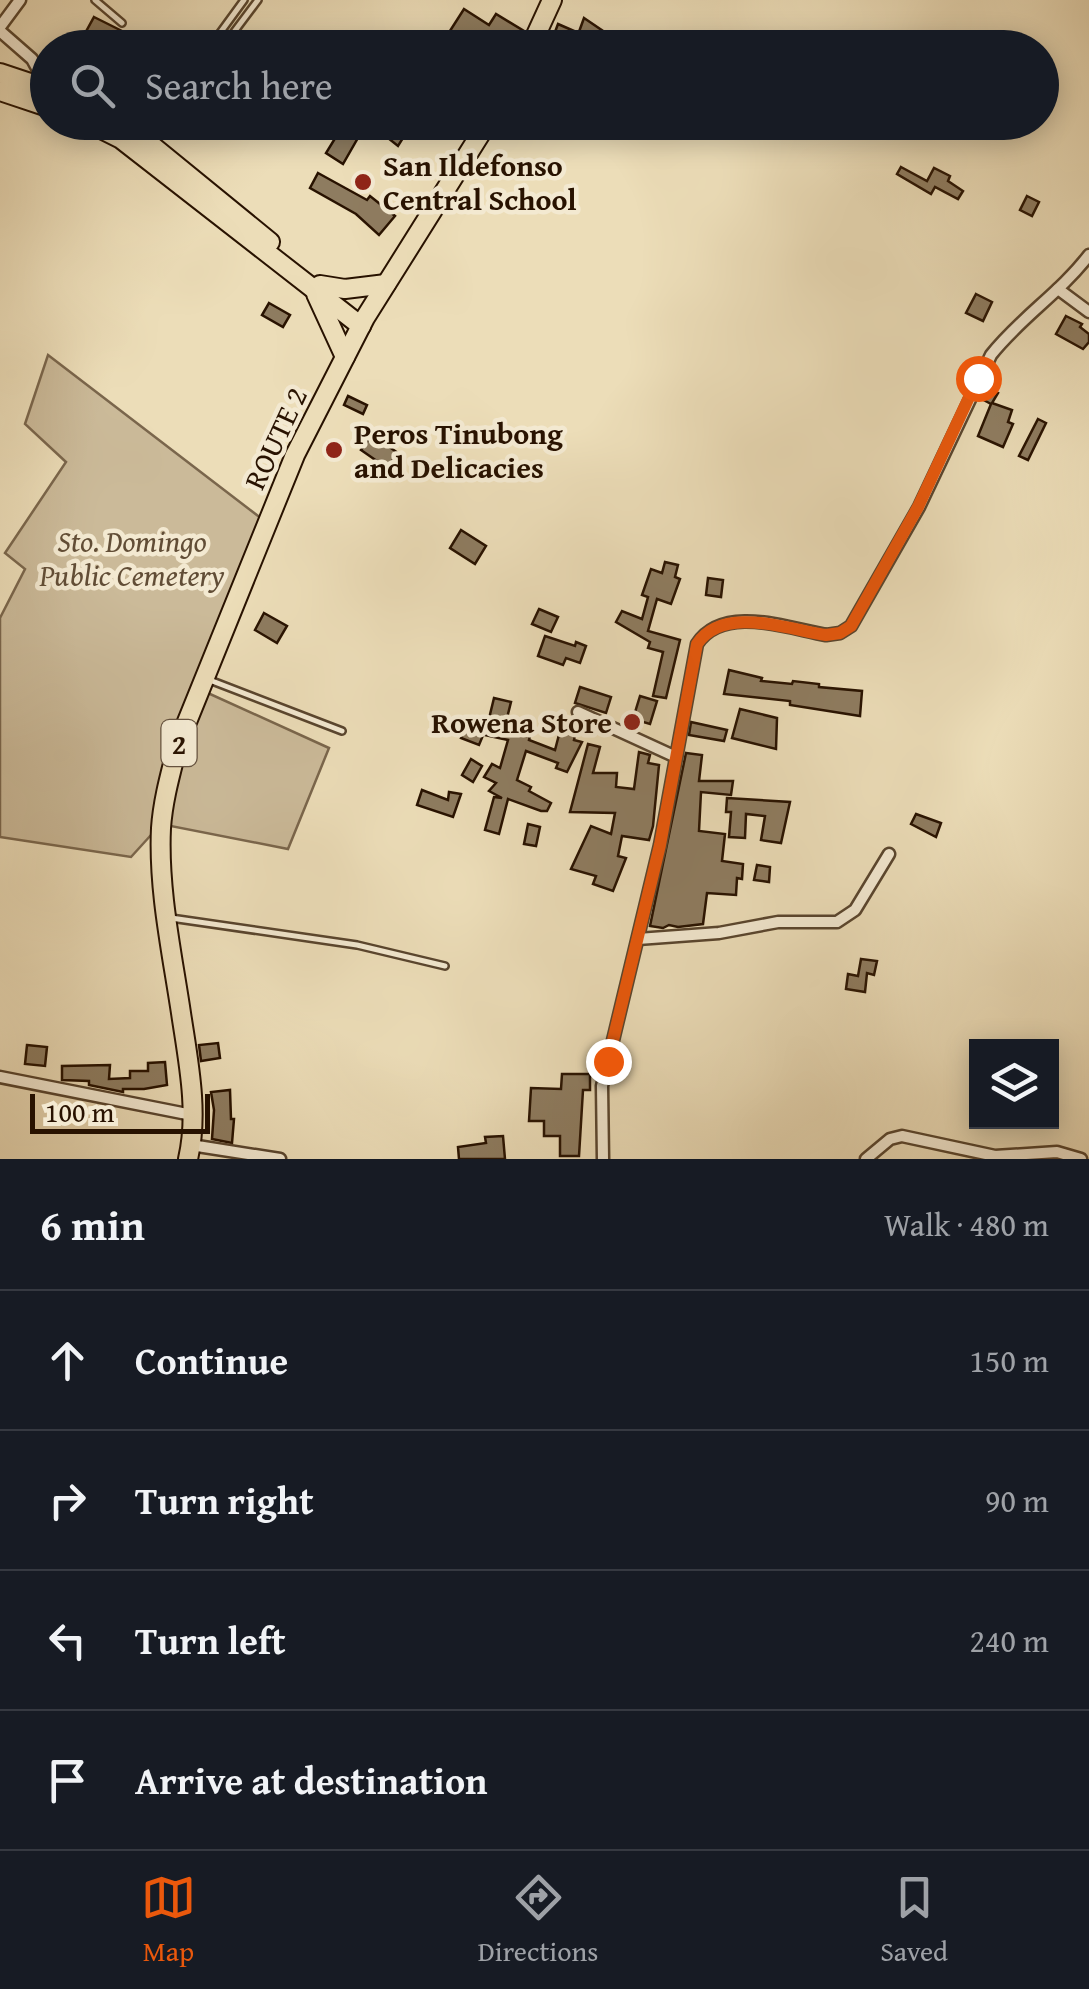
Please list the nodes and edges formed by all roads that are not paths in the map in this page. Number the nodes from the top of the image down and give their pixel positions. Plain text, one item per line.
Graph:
1 (20, 0) edge
2 (95, 0) edge
3 (244, 0) edge
4 (258, 0) edge
5 (552, 0) edge
6 (122, 22) dead end
7 (0, 29) edge
8 (222, 30) edge
9 (236, 30) edge
10 (538, 30) edge
11 (30, 56) edge
12 (0, 74) edge
13 (30, 83) edge
14 (0, 92) edge
15 (30, 101) edge
16 (477, 140) edge
17 (145, 142) edge
18 (1089, 255) edge
19 (386, 284) junction
20 (1058, 289) junction
21 (318, 290) junction
22 (1089, 312) edge
23 (363, 322) junction
24 (344, 357) junction
25 (204, 678) junction
26 (578, 712) dead end
27 (342, 732) dead end
28 (676, 757) junction
29 (888, 854) dead end
30 (168, 918) junction
31 (638, 938) junction
32 (445, 966) dead end
33 (0, 1077) edge
34 (192, 1115) junction
35 (189, 1152) edge
36 (280, 1159) edge
37 (603, 1159) edge
38 (866, 1159) edge
39 (1081, 1159) edge

1 - 7 street
2 - 6 lane
3 - 8 lane
4 - 9 lane
5 - 10 main road
7 - 11 street
12 - 13 main road
14 - 15 main road
16 - 19 main road, ROUTE 2 / 2
17 - 21 main road
18 - 20 street
19 - 21 main road
19 - 23 main road, ROUTE 2 / 2
20 - 22 street
20 - 28 street
21 - 23 main road
21 - 24 main road
23 - 24 main road, ROUTE 2 / 2
24 - 25 main road, ROUTE 2 / 2
25 - 27 lane
25 - 30 main road, ROUTE 2 / 2
26 - 28 street
28 - 31 street
29 - 31 street
30 - 32 lane
30 - 34 main road, ROUTE 2 / 2
31 - 37 street
33 - 34 street
34 - 35 main road, ROUTE 2 / 2
35 - 36 street
38 - 39 street

